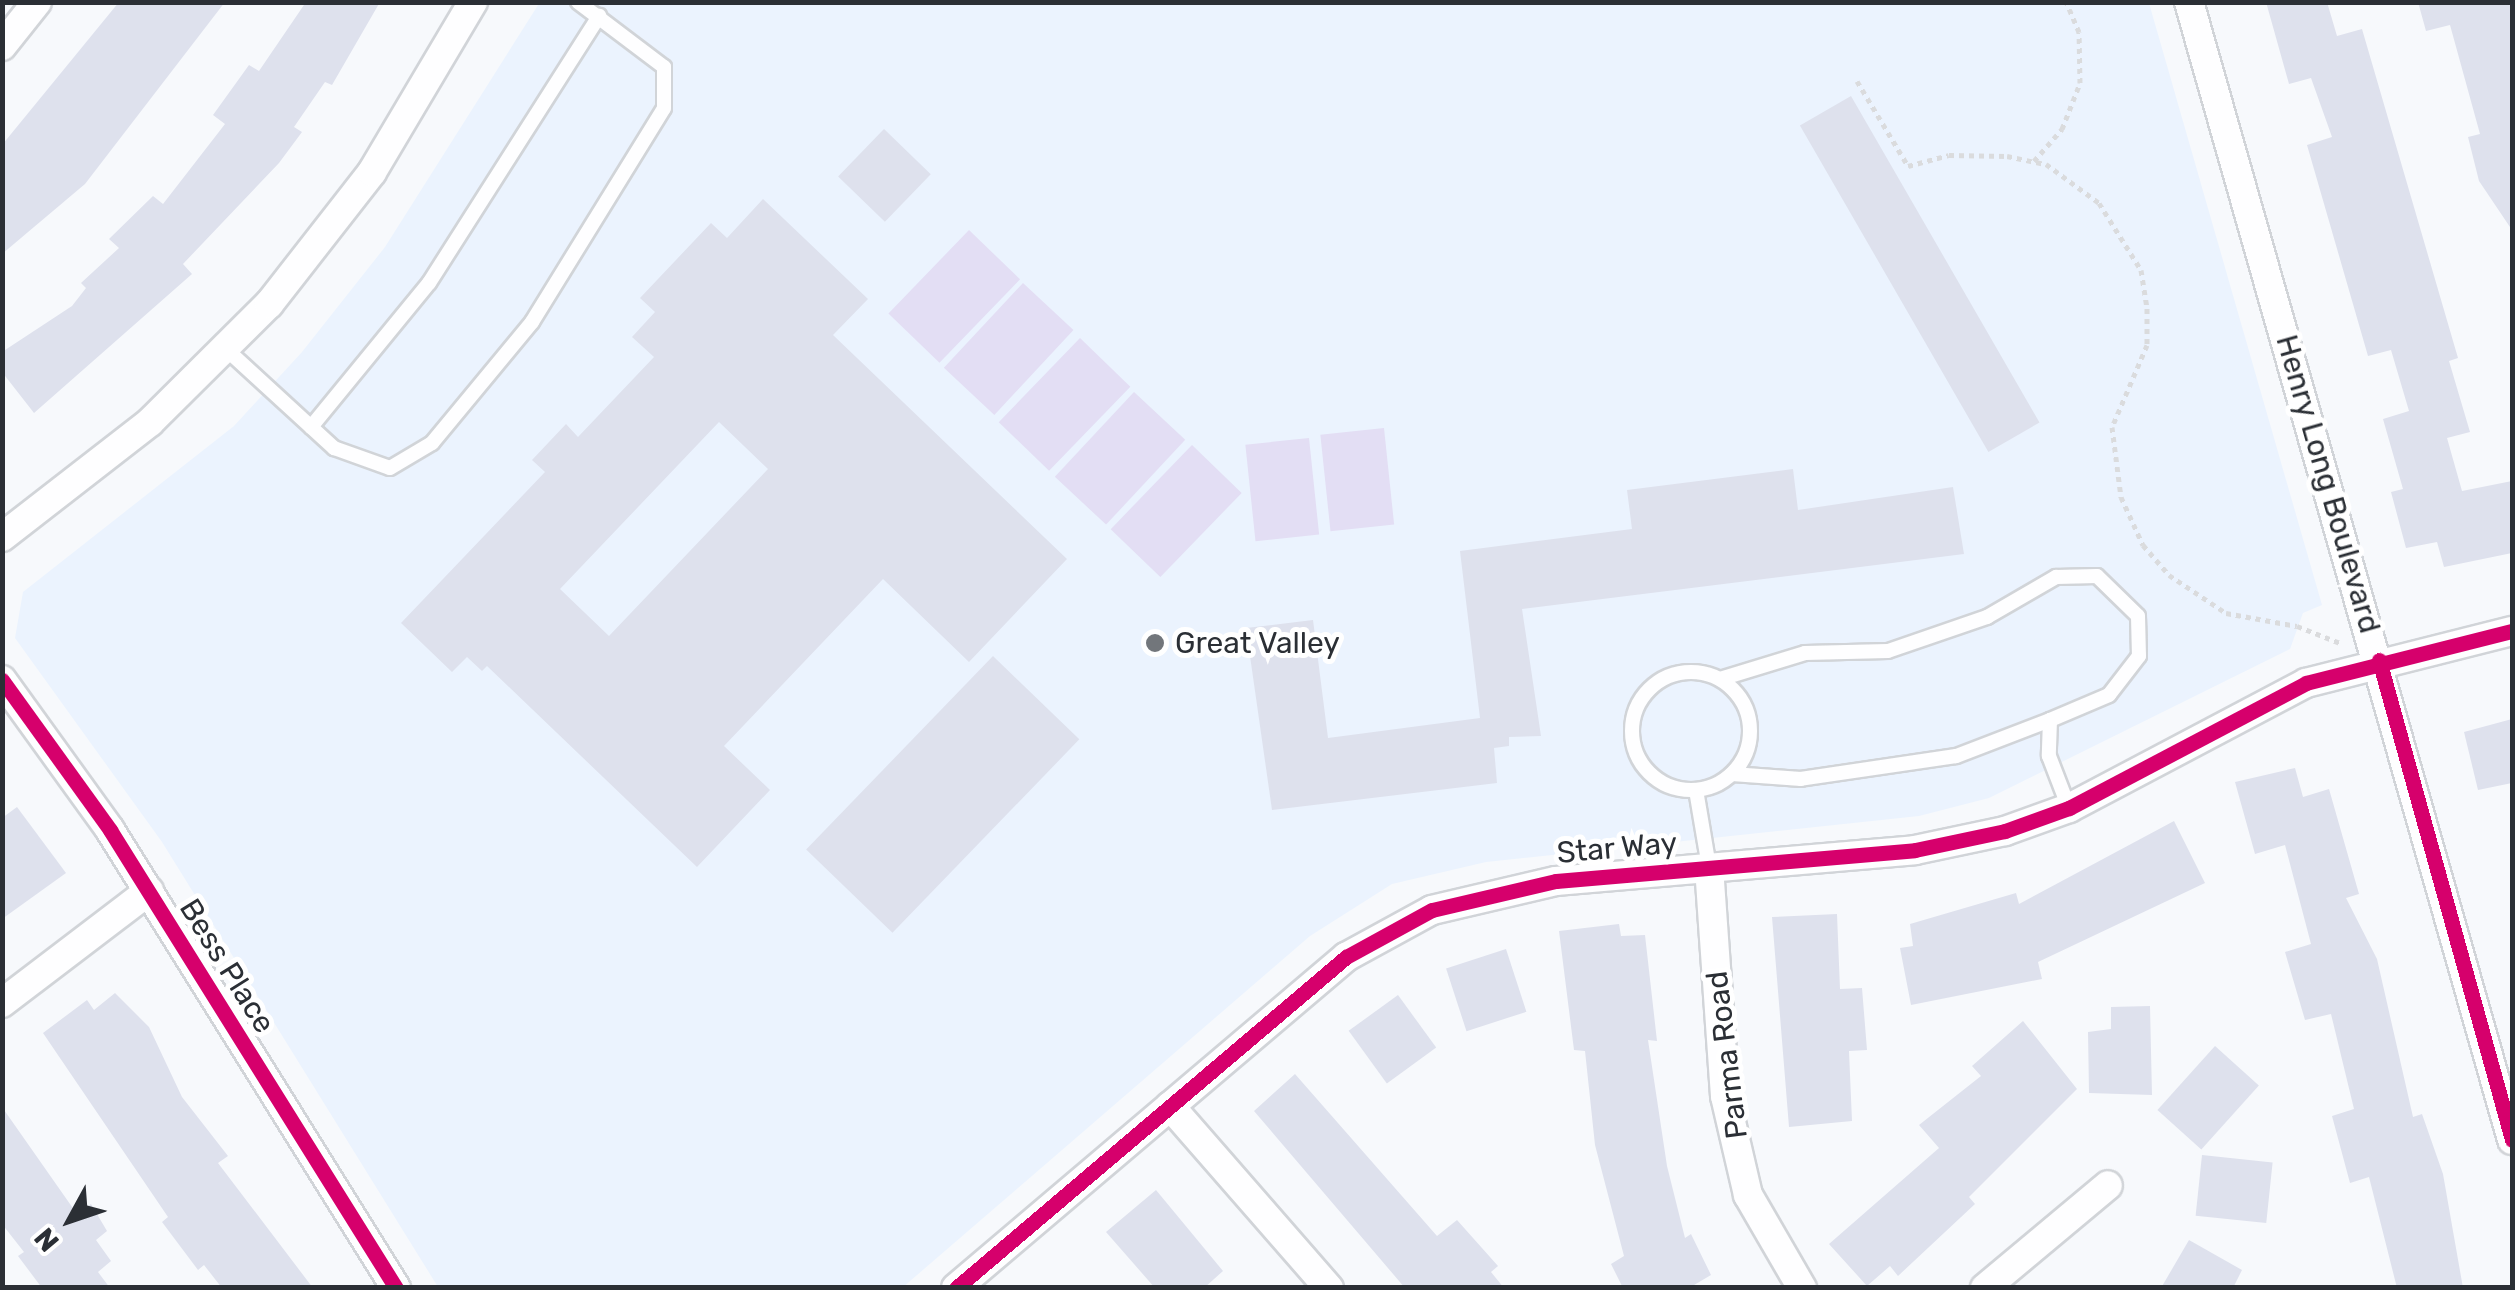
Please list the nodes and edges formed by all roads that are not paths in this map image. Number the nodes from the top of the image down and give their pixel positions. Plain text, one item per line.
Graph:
1 (37, 2) edge
2 (473, 2) edge
3 (578, 2) edge
4 (2189, 2) edge
5 (599, 16) junction
6 (2, 46) edge
7 (226, 349) junction
8 (311, 427) junction
9 (2, 537) edge
10 (2512, 631) edge
11 (2379, 660) junction
12 (1720, 679) junction
13 (2, 680) edge
14 (2050, 720) junction
15 (1732, 774) junction
16 (1696, 790) junction
17 (2069, 808) junction
18 (1709, 867) junction
19 (148, 891) junction
20 (2, 1003) edge
21 (1170, 1106) junction
22 (2512, 1140) edge
23 (2108, 1184) dead end
24 (391, 1286) edge
25 (956, 1288) edge
26 (1328, 1288) edge
27 (1802, 1288) edge
28 (1985, 1288) edge

1 - 6 street
2 - 7 street
3 - 5 lane
4 - 11 street, Henry Long Boulevard
5 - 8 lane
5 - 8 lane
7 - 8 lane
7 - 9 street
10 - 11 street, Star Way
11 - 17 street, Star Way
11 - 22 street, Henry Long Boulevard
12 - 14 lane
12 - 15 lane
12 - 16 lane
13 - 19 street, Bess Place
14 - 15 lane
14 - 17 lane
15 - 16 lane
16 - 18 lane
17 - 18 street, Star Way
18 - 21 street, Star Way
18 - 27 street, Parma Road
19 - 20 street
19 - 24 street, Bess Place
21 - 25 street, Star Way
21 - 26 street
23 - 28 street

